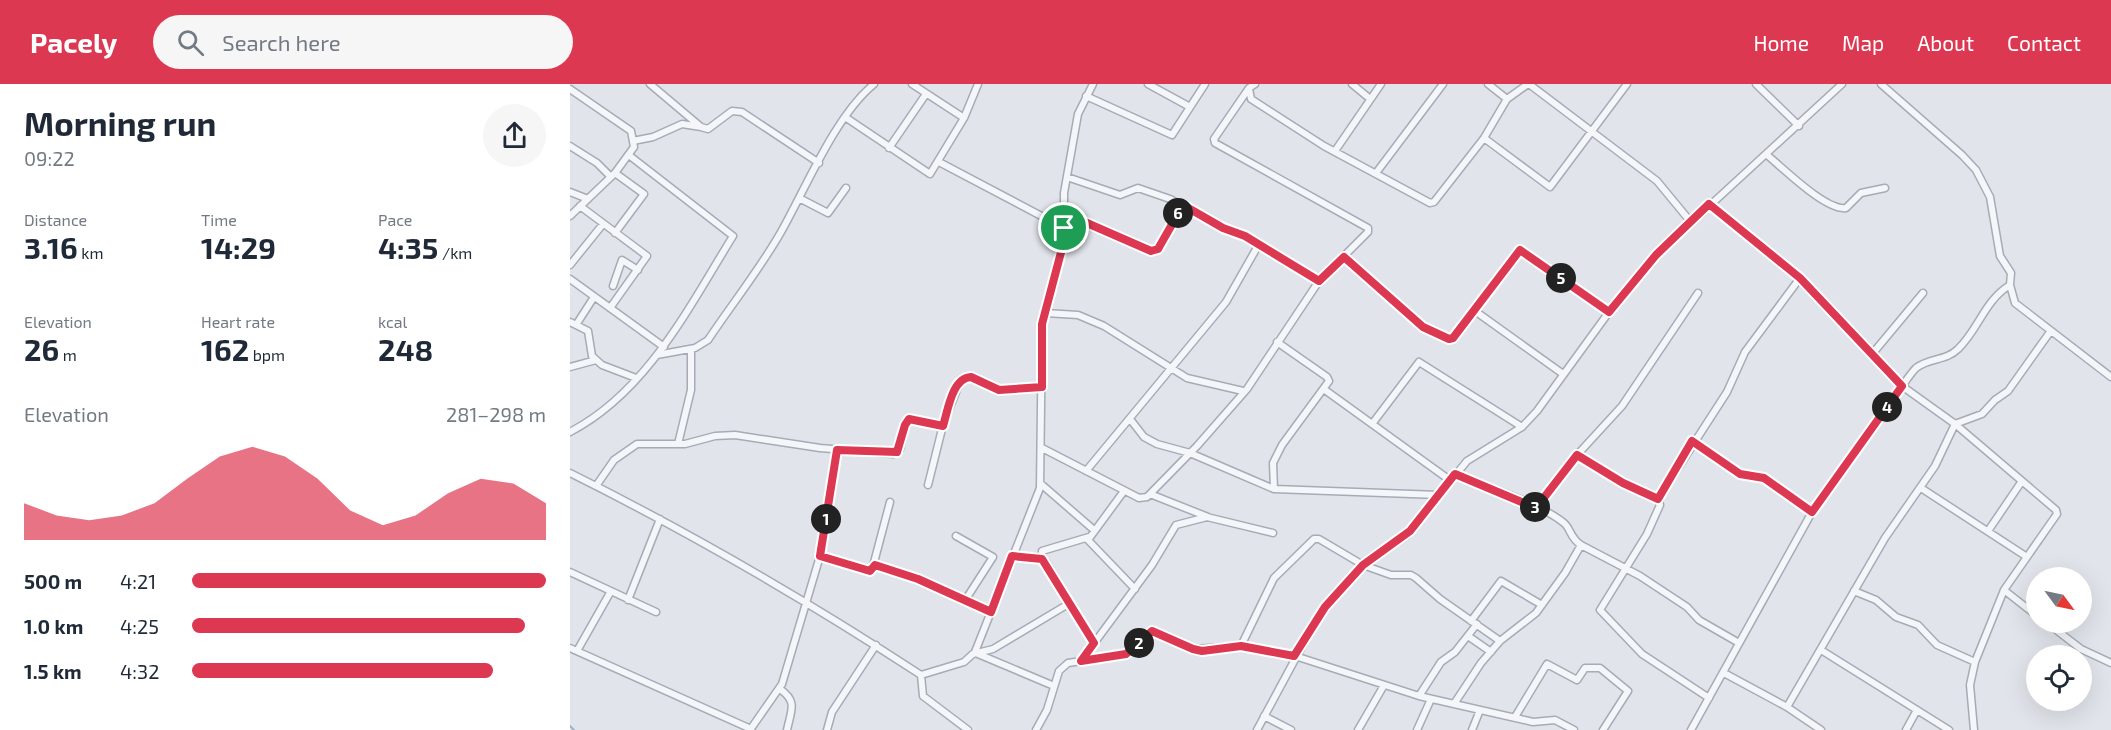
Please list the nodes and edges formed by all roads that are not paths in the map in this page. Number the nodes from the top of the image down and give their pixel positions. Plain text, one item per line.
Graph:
1 (650, 84) edge
2 (874, 84) edge
3 (912, 84) edge
4 (978, 84) edge
5 (1093, 84) edge
6 (1148, 84) edge
7 (1205, 84) edge
8 (1352, 84) edge
9 (1381, 84) edge
10 (1443, 84) edge
11 (1488, 84) edge
12 (1528, 84) edge
13 (1755, 84) edge
14 (1842, 84) edge
15 (1881, 84) edge
16 (1251, 85) edge
17 (1623, 85) edge
18 (570, 89) edge
19 (926, 94) junction
20 (1086, 96) junction
21 (1369, 98) junction
22 (1507, 99) junction
23 (1190, 107) junction
24 (845, 117) junction
25 (964, 118) junction
26 (1799, 126) junction
27 (701, 127) junction
28 (1592, 130) junction
29 (1484, 138) junction
30 (633, 141) junction
31 (570, 146) edge
32 (889, 148) junction
33 (1335, 151) junction
34 (1767, 155) junction
35 (630, 156) junction
36 (939, 162) junction
37 (819, 163) junction
38 (1377, 173) junction
39 (613, 175) junction
40 (1067, 177) junction
41 (846, 188) dead end
42 (1885, 188) dead end
43 (570, 192) edge
44 (799, 198) junction
45 (588, 199) junction
46 (1709, 204) junction
47 (1183, 205) junction
48 (580, 206) junction
49 (1064, 213) junction
50 (570, 216) edge
51 (1690, 222) junction
52 (603, 224) junction
53 (1064, 228) junction
54 (615, 233) junction
55 (1259, 244) junction
56 (1344, 257) junction
57 (570, 266) edge
58 (638, 270) junction
59 (1800, 278) junction
60 (570, 279) edge
61 (1319, 281) junction
62 (2010, 285) junction
63 (613, 286) dead end
64 (1698, 293) dead end
65 (1923, 293) dead end
66 (594, 297) junction
67 (610, 308) junction
68 (1475, 311) junction
69 (1609, 312) junction
70 (1045, 313) junction
71 (573, 324) edge
72 (2050, 332) junction
73 (1277, 342) junction
74 (664, 347) junction
75 (691, 349) junction
76 (1873, 353) junction
77 (657, 355) junction
78 (596, 360) junction
79 (570, 367) edge
80 (1170, 368) junction
81 (1563, 374) junction
82 (2111, 377) edge
83 (636, 378) junction
84 (1902, 386) junction
85 (1042, 387) junction
86 (1325, 390) junction
87 (1243, 391) junction
88 (1130, 419) junction
89 (1955, 423) junction
90 (1372, 424) junction
91 (943, 426) junction
92 (1522, 427) junction
93 (570, 432) edge
94 (1692, 441) junction
95 (678, 444) junction
96 (1042, 448) junction
97 (837, 450) junction
98 (1190, 453) junction
99 (1577, 455) junction
100 (1086, 471) junction
101 (570, 473) edge
102 (1455, 474) junction
103 (2022, 480) junction
104 (1451, 481) junction
105 (1041, 484) junction
106 (596, 486) junction
107 (928, 486) dead end
108 (1921, 488) junction
109 (1274, 489) junction
110 (1124, 491) junction
111 (1150, 494) junction
112 (1439, 495) junction
113 (1658, 499) junction
114 (890, 502) dead end
115 (1536, 508) junction
116 (1812, 512) junction
117 (1209, 517) junction
118 (660, 519) junction
119 (1094, 530) junction
120 (1988, 531) junction
121 (1273, 532) dead end
122 (956, 536) dead end
123 (1089, 537) junction
124 (1581, 545) junction
125 (820, 556) junction
126 (1012, 556) junction
127 (2027, 557) junction
128 (1042, 559) junction
129 (875, 565) junction
130 (1363, 565) junction
131 (1626, 569) junction
132 (570, 572) edge
133 (1136, 589) junction
134 (2004, 590) junction
135 (610, 591) junction
136 (1854, 591) junction
137 (966, 599) junction
138 (628, 600) junction
139 (807, 601) junction
140 (1070, 603) junction
141 (1542, 605) junction
142 (2026, 607) edge
143 (656, 612) dead end
144 (991, 612) junction
145 (1474, 622) junction
146 (2060, 633) edge
147 (1468, 636) junction
148 (1500, 641) junction
149 (1094, 643) junction
150 (1739, 643) junction
151 (876, 645) junction
152 (1241, 646) junction
153 (572, 649) edge
154 (1821, 650) junction
155 (1491, 652) junction
156 (975, 654) junction
157 (1294, 656) junction
158 (1081, 661) junction
159 (1975, 662) junction
160 (2111, 663) edge
161 (1724, 673) junction
162 (921, 675) junction
163 (1054, 686) junction
164 (1383, 687) junction
165 (780, 689) junction
166 (1419, 696) junction
167 (1709, 698) junction
168 (1431, 699) junction
169 (1454, 704) junction
170 (1787, 707) junction
171 (1480, 710) junction
172 (1917, 710) junction
173 (1264, 716) junction
174 (1515, 717) junction
175 (750, 730) edge
176 (787, 730) edge
177 (827, 730) edge
178 (968, 730) edge
179 (1036, 730) edge
180 (1257, 730) edge
181 (1291, 730) edge
182 (1358, 730) edge
183 (1417, 730) edge
184 (1472, 730) edge
185 (1574, 730) edge
186 (1603, 730) edge
187 (1691, 730) edge
188 (1821, 730) edge
189 (1906, 730) edge
190 (1949, 730) edge
191 (1974, 730) edge

1 - 27 street
2 - 24 street
3 - 19 street
4 - 25 street
5 - 20 street
6 - 23 street
7 - 23 street
8 - 21 street
9 - 21 street
10 - 38 street
11 - 22 street
12 - 22 street
12 - 28 street
13 - 26 street
14 - 26 street
15 - 62 street
16 - 33 street
16 - 56 street
17 - 28 street
18 - 30 street
19 - 25 street
19 - 32 street
20 - 23 street
20 - 40 street
21 - 33 street
22 - 29 street
24 - 32 street
24 - 37 street
25 - 36 street
26 - 34 street
27 - 30 street
27 - 37 street
28 - 29 street
28 - 51 street
29 - 38 street
30 - 35 street
31 - 39 street
32 - 36 street
33 - 38 street
34 - 42 street
34 - 46 street
35 - 39 street
35 - 74 street
36 - 53 street
37 - 44 street
39 - 45 street
39 - 54 street
40 - 47 street
40 - 49 street
41 - 44 street
43 - 45 street
44 - 75 street
45 - 48 street
46 - 51 street
46 - 59 street
47 - 49 street
47 - 55 street
48 - 50 street
48 - 52 street
49 - 53 street
51 - 69 street
52 - 54 street
52 - 57 street
53 - 70 street
54 - 58 street
55 - 61 street
55 - 80 street
56 - 61 street
56 - 68 street
58 - 63 street
58 - 67 street
59 - 76 street
59 - 94 street
60 - 66 street
61 - 73 street
62 - 72 street
62 - 84 street
64 - 99 street
65 - 76 street
66 - 67 street
66 - 71 street
67 - 74 street
68 - 69 street
68 - 81 street
69 - 81 street
70 - 80 street
70 - 85 street
71 - 78 street
72 - 82 street
72 - 89 street
73 - 86 street
73 - 87 street
74 - 77 street
75 - 77 street
75 - 95 street
76 - 84 street
77 - 83 street
78 - 79 street
78 - 83 street
80 - 87 street
80 - 88 street
81 - 92 street
83 - 93 street
84 - 89 street
84 - 116 street
85 - 91 street
85 - 96 street
86 - 90 street
86 - 109 street
87 - 98 street
88 - 98 street
88 - 100 street
89 - 103 street
89 - 108 street
90 - 92 street
90 - 104 street
91 - 97 street
91 - 107 street
92 - 102 street
94 - 113 street
94 - 116 street
95 - 97 street
95 - 106 street
96 - 100 street
96 - 105 street
97 - 125 street
98 - 109 street
98 - 111 street
99 - 113 street
99 - 115 street
100 - 110 street
101 - 106 street
102 - 104 street
102 - 115 street
103 - 120 street
103 - 127 street
104 - 112 street
105 - 119 street
105 - 126 street
106 - 118 street
108 - 120 street
108 - 136 street
109 - 112 street
110 - 111 street
110 - 119 street
111 - 117 street
112 - 130 street
113 - 131 street
114 - 129 street
115 - 124 street
116 - 150 street
117 - 121 street
117 - 133 street
118 - 138 street
118 - 139 street
119 - 123 street
120 - 127 street
122 - 137 street
123 - 128 street
123 - 133 street
124 - 131 street
124 - 141 street
125 - 129 street
125 - 139 street
126 - 128 street
126 - 144 street
127 - 134 street
128 - 140 street
129 - 137 street
130 - 145 street
130 - 152 street
130 - 157 street
131 - 150 street
131 - 167 street
132 - 135 street
133 - 149 street
134 - 142 street
134 - 159 street
135 - 138 street
135 - 153 street
136 - 154 street
136 - 159 street
137 - 144 street
138 - 143 street
139 - 151 street
139 - 165 street
140 - 149 street
140 - 156 street
141 - 145 street
141 - 148 street
144 - 156 street
145 - 147 street
145 - 148 street
146 - 160 street
147 - 155 street
147 - 166 street
148 - 155 street
149 - 158 street
150 - 161 street
151 - 162 street
151 - 177 street
152 - 157 street
152 - 158 street
153 - 175 street
154 - 170 street
154 - 172 street
155 - 169 street
156 - 162 street
156 - 163 street
157 - 164 street
157 - 173 street
158 - 163 street
159 - 191 street
161 - 167 street
161 - 170 street
162 - 178 street
163 - 179 street
164 - 166 street
164 - 182 street
165 - 175 street
165 - 176 street
166 - 168 street
167 - 187 street
168 - 169 street
168 - 183 street
169 - 171 street
170 - 188 street
171 - 174 street
171 - 184 street
172 - 189 street
172 - 190 street
173 - 180 street
173 - 181 street
174 - 185 street
174 - 186 street

